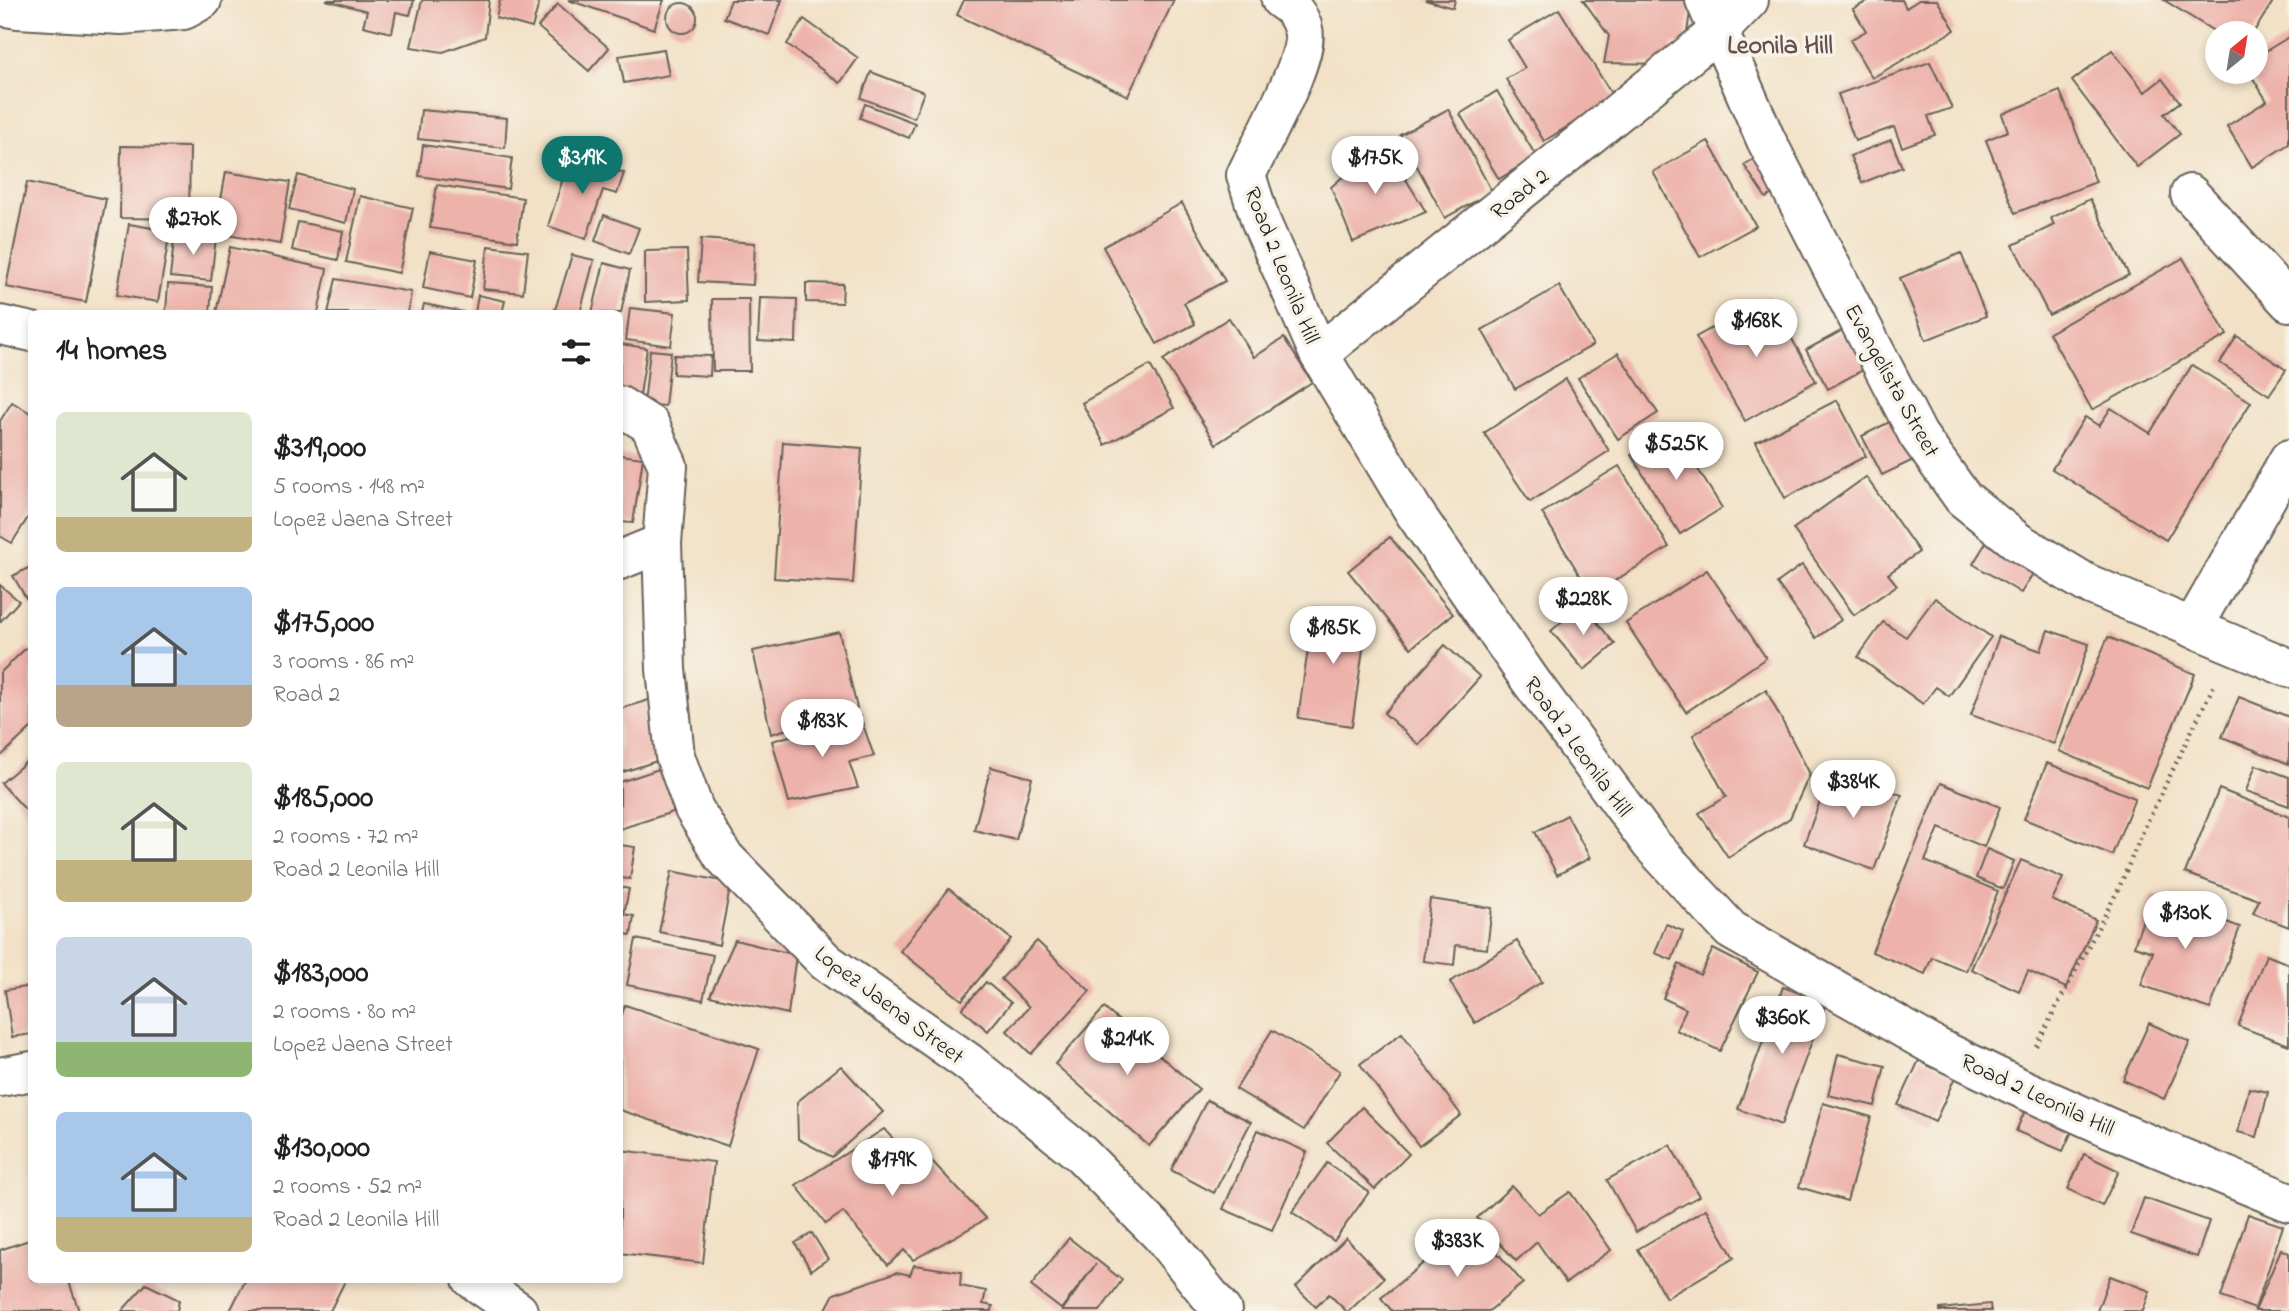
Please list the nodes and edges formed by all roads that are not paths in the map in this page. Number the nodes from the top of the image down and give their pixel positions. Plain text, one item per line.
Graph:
1 (1281, 0) edge
2 (1749, 0) edge
3 (193, 5) edge
4 (0, 6) edge
5 (1712, 16) edge
6 (2190, 194) dead end
7 (2289, 302) edge
8 (0, 325) edge
9 (28, 331) edge
10 (1319, 354) junction
11 (623, 408) edge
12 (2289, 459) edge
13 (662, 543) junction
14 (623, 559) edge
15 (2192, 628) junction
16 (2289, 668) edge
17 (28, 1072) edge
18 (0, 1077) edge
19 (2289, 1202) edge
20 (477, 1283) edge
21 (501, 1301) edge
22 (1222, 1311) edge

1 - 10 street, Road 2 Leonila Hill
2 - 5 street, Road 2
3 - 4 street
5 - 10 street, Road 2
5 - 15 street, Evangelista Street
6 - 7 street
8 - 9 street
10 - 19 street, Road 2 Leonila Hill
11 - 13 street, Lopez Jaena Street
12 - 15 street
13 - 14 street
13 - 22 street, Lopez Jaena Street
15 - 16 street, Evangelista Street
17 - 18 street
20 - 21 street

